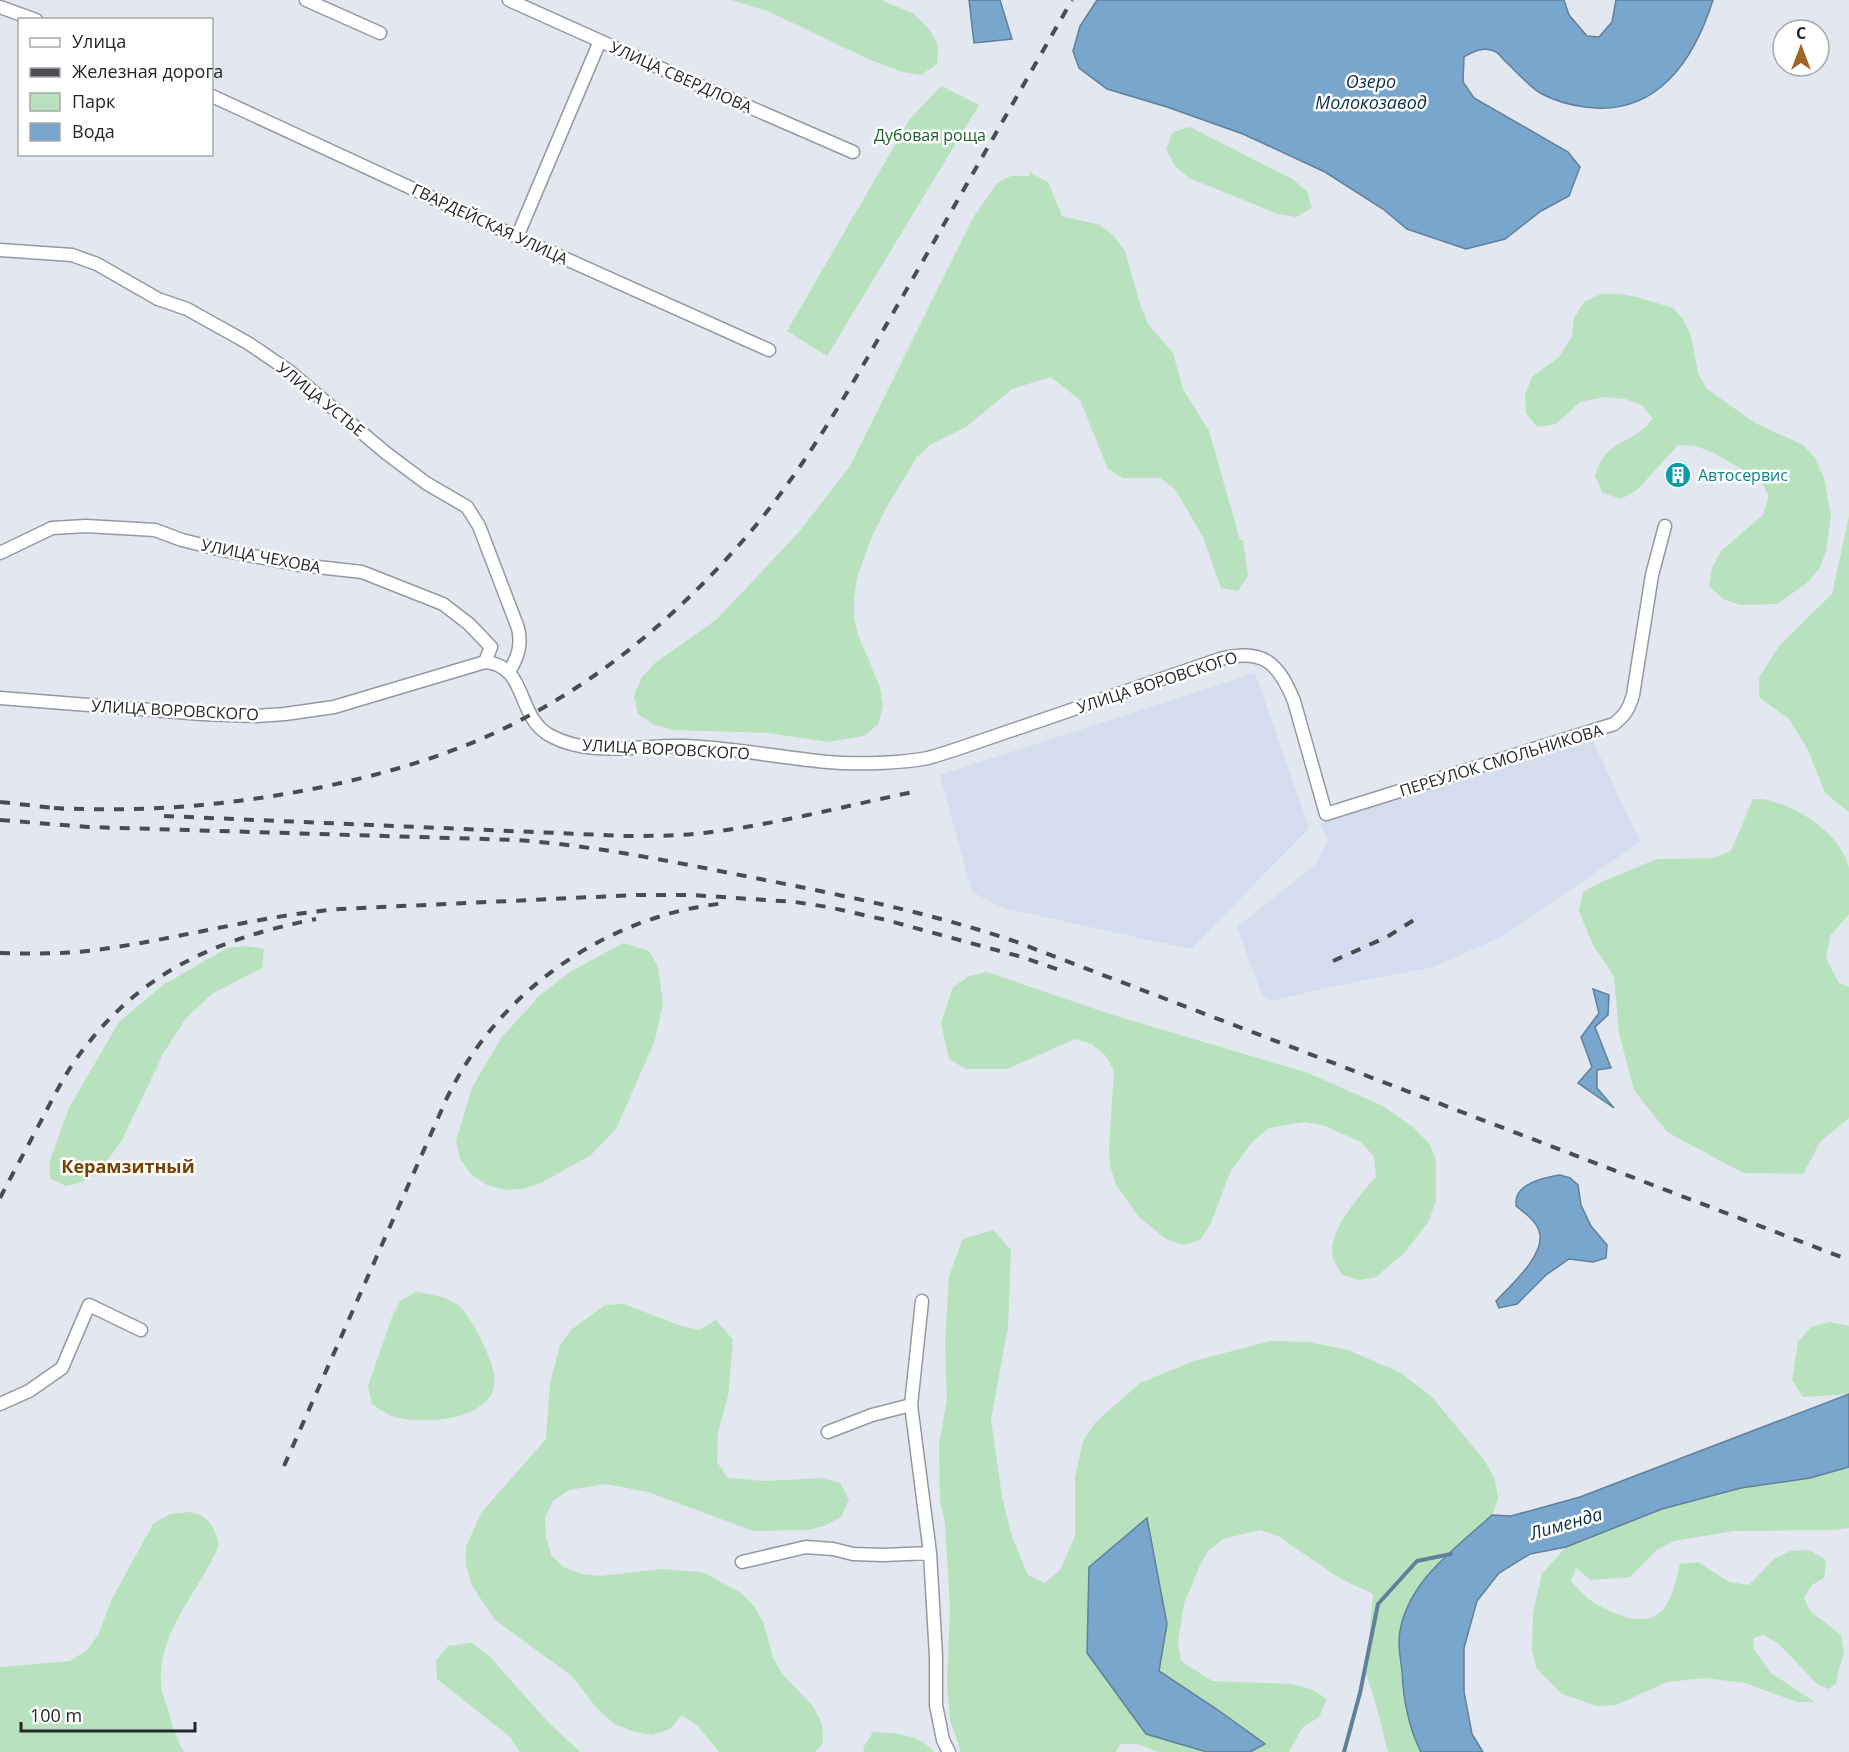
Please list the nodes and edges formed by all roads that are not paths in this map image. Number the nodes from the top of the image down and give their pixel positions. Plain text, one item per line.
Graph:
1 (306, 0) edge
2 (509, 0) edge
3 (0, 7) edge
4 (30, 18) edge
5 (380, 33) dead end
6 (600, 41) junction
7 (213, 96) edge
8 (853, 152) dead end
9 (517, 237) junction
10 (0, 250) edge
11 (769, 350) dead end
12 (1665, 526) dead end
13 (0, 553) edge
14 (485, 662) junction
15 (509, 672) junction
16 (0, 698) edge
17 (1326, 814) joint
18 (922, 1301) dead end
19 (141, 1330) dead end
20 (0, 1404) edge
21 (911, 1405) junction
22 (828, 1432) dead end
23 (930, 1553) junction
24 (742, 1562) dead end
25 (949, 1752) edge

1 - 5 street
2 - 6 street, УЛИЦА СВЕРДЛОВА
3 - 4 street
6 - 8 street, УЛИЦА СВЕРДЛОВА
6 - 9 street
7 - 9 street, ГВАРДЕЙСКАЯ УЛИЦА
9 - 11 street, ГВАРДЕЙСКАЯ УЛИЦА
10 - 15 street, УЛИЦА УСТЬЕ
12 - 17 street, ПЕРЕУЛОК СМОЛЬНИКОВА
13 - 14 street, УЛИЦА ЧЕХОВА
14 - 15 street
14 - 16 street, УЛИЦА ВОРОВСКОГО
15 - 17 street, УЛИЦА ВОРОВСКОГО
18 - 21 street
19 - 20 street
21 - 22 street
21 - 23 street
23 - 24 street
23 - 25 street

